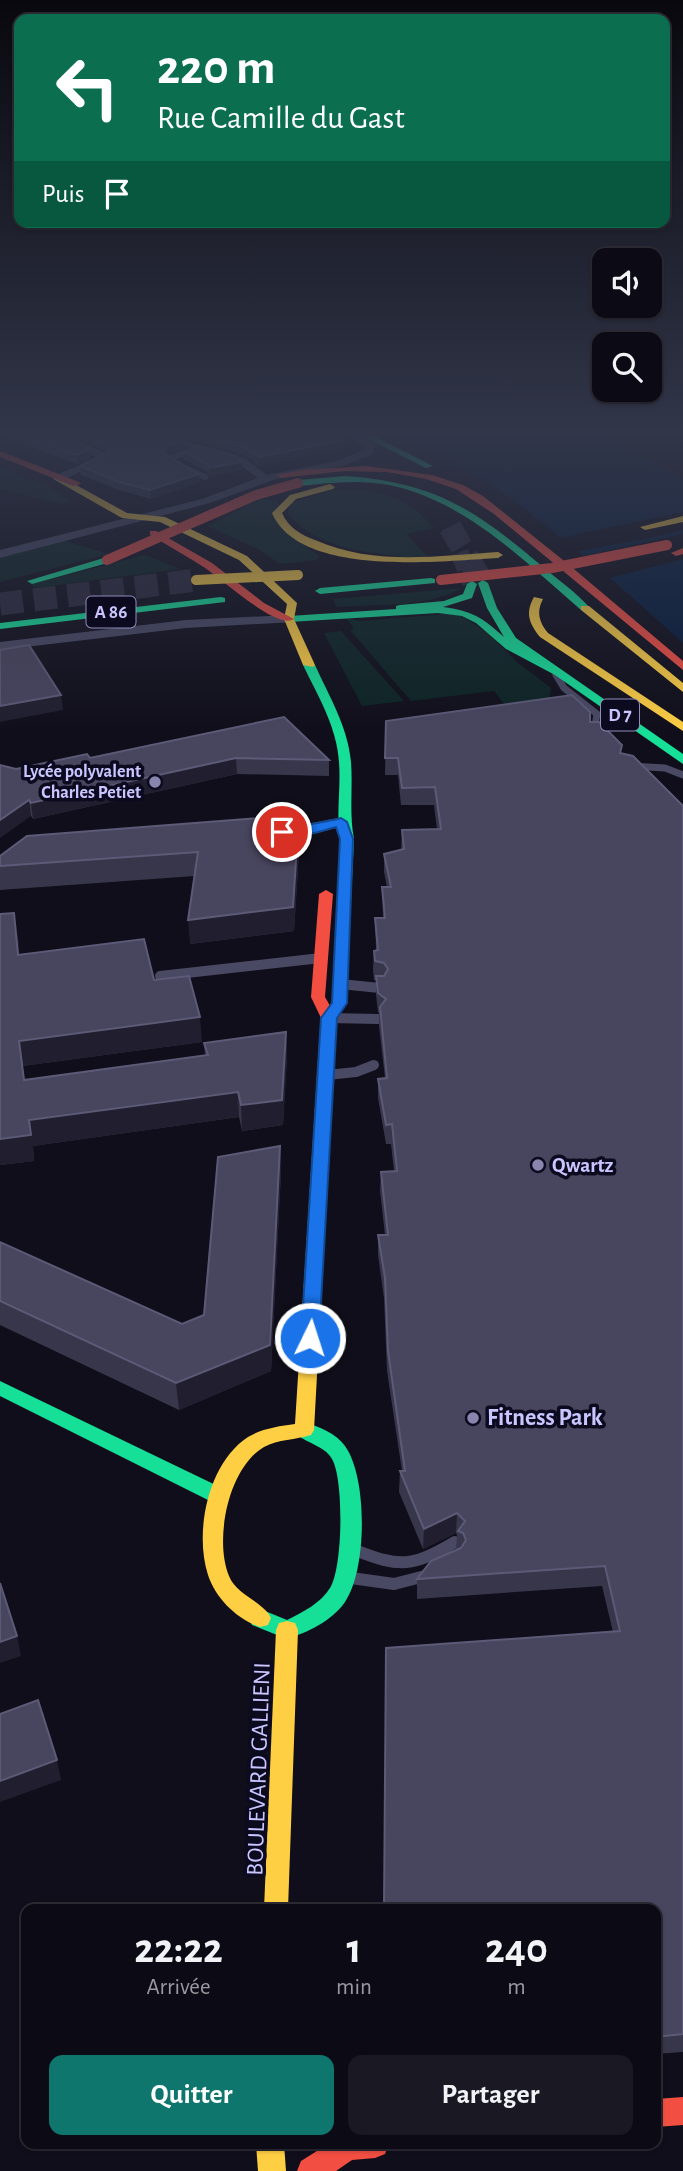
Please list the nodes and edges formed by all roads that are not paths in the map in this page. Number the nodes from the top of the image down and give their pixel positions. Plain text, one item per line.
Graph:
1 (86, 531) edge
2 (149, 531) edge
3 (173, 531) edge
4 (188, 531) edge
5 (293, 531) edge
6 (492, 531) edge
7 (522, 531) edge
8 (683, 541) edge
9 (566, 543) dead end
10 (683, 551) edge
11 (0, 554) edge
12 (498, 555) junction
13 (339, 573) dead end
14 (305, 575) dead end
15 (196, 580) tunnel mouth
16 (32, 581) dead end
17 (289, 619) junction
18 (0, 626) edge
19 (0, 646) edge
20 (683, 667) edge
21 (554, 672) junction
22 (683, 689) edge
23 (683, 727) edge
24 (593, 735) edge
25 (683, 760) edge
26 (623, 766) edge
27 (683, 775) edge
28 (341, 822) junction
29 (256, 834) edge
30 (330, 841) dead end
31 (327, 882) dead end
32 (325, 910) junction
33 (321, 958) junction
34 (160, 976) edge
35 (340, 984) junction
36 (380, 988) edge
37 (329, 1018) junction
38 (378, 1019) edge
39 (374, 1065) dead end
40 (327, 1075) junction
41 (0, 1388) edge
42 (304, 1430) junction
43 (219, 1496) junction
44 (455, 1542) edge
45 (349, 1548) junction
46 (445, 1566) edge
47 (347, 1578) junction
48 (287, 1630) junction
49 (276, 1904) edge
50 (683, 2110) edge
51 (661, 2112) edge
52 (271, 2149) edge
53 (345, 2149) edge
54 (272, 2171) edge
55 (311, 2171) edge

1 - 11 street
2 - 17 main road
3 - 16 main road, bridge
4 - 17 main road
5 - 12 main road
6 - 22 main road, bridge
7 - 20 main road
8 - 18 main road, A 86, bridge
9 - 12 main road
10 - 23 main road
12 - 13 main road
14 - 15 main road, bridge
17 - 19 street
17 - 21 main road
17 - 21 main road
17 - 28 main road
21 - 24 lane
21 - 25 main road, D 7
26 - 27 lane
28 - 29 street
28 - 30 main road
28 - 35 main road
31 - 32 main road
32 - 33 main road
32 - 35 lane
33 - 34 lane
33 - 37 main road
35 - 36 lane
35 - 37 main road
37 - 38 lane
37 - 40 main road
39 - 40 lane
40 - 42 main road
41 - 43 main road
42 - 43 main road
42 - 45 main road
43 - 48 main road
44 - 45 lane
45 - 47 main road
46 - 47 lane
47 - 48 main road
48 - 49 main road, BOULEVARD GALLIENI
50 - 51 main road
52 - 54 main road
53 - 55 main road

